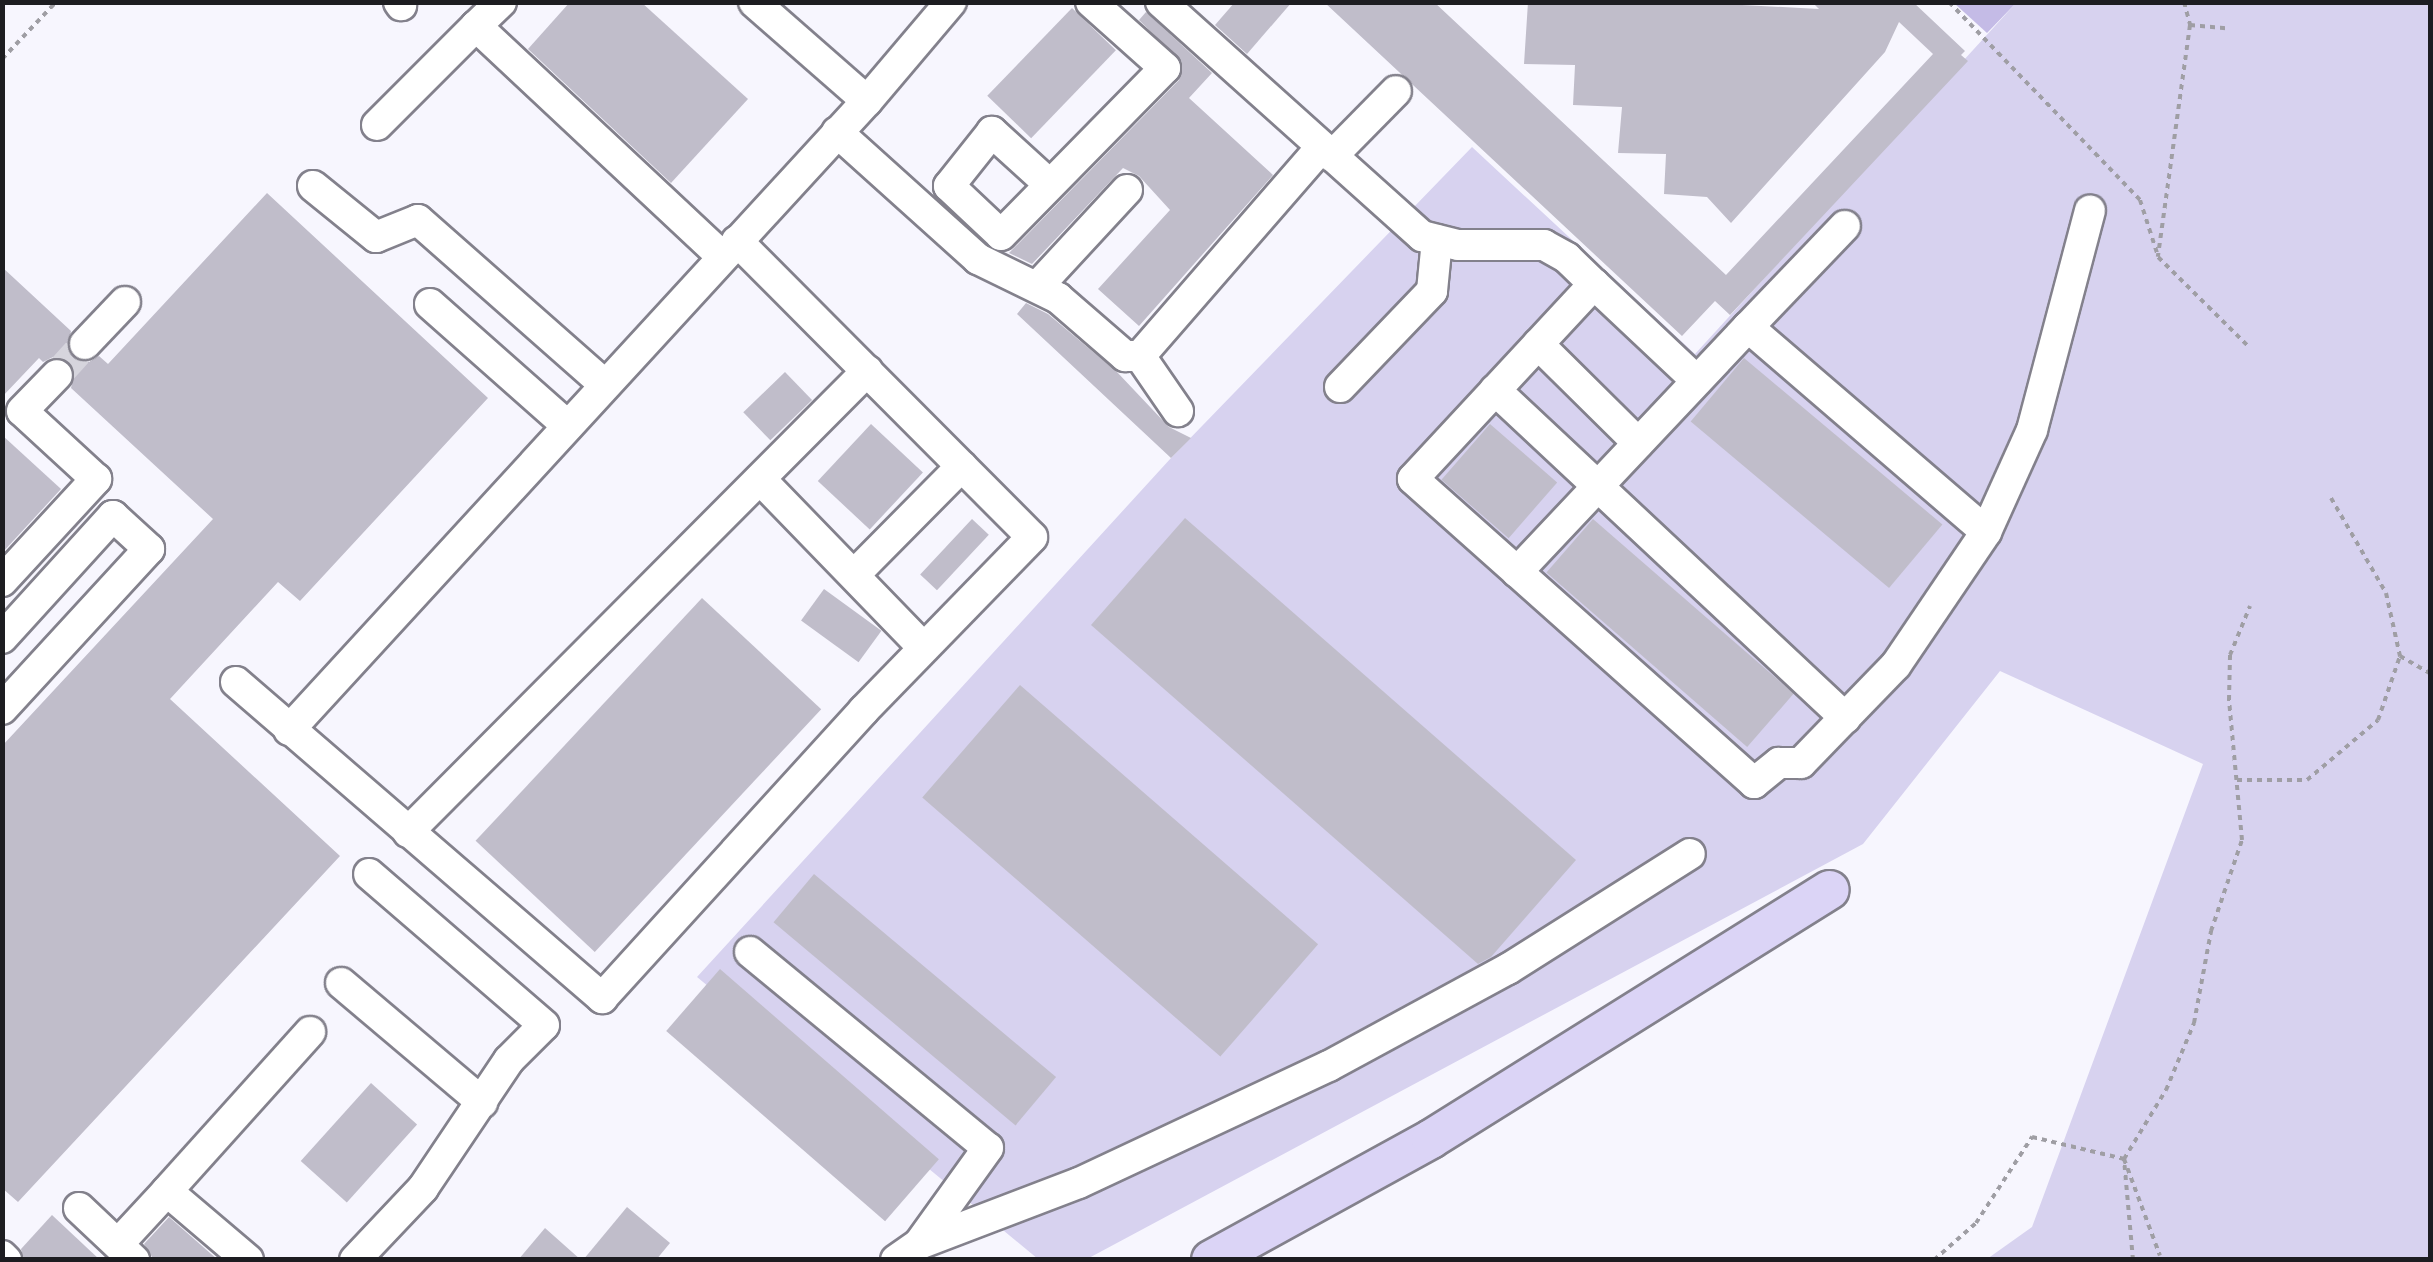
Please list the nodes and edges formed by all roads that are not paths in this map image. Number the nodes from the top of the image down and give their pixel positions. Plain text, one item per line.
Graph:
1 (501, 2) edge
2 (754, 2) edge
3 (950, 2) edge
4 (1091, 2) edge
5 (1161, 2) edge
6 (476, 26) junction
7 (1396, 91) dead end
8 (867, 101) junction
9 (377, 125) dead end
10 (836, 132) junction
11 (1327, 151) junction
12 (1048, 183) dead end
13 (312, 186) dead end
14 (1127, 190) dead end
15 (2090, 211) dead end
16 (1844, 226) dead end
17 (1437, 240) junction
18 (730, 249) junction
19 (1594, 284) junction
20 (1038, 286) junction
21 (125, 302) dead end
22 (430, 304) dead end
23 (1748, 327) junction
24 (85, 344) tunnel mouth
25 (1538, 344) junction
26 (1140, 356) junction
27 (867, 371) junction
28 (57, 375) tunnel mouth
29 (1697, 381) junction
30 (606, 385) junction
31 (1340, 387) dead end
32 (1494, 390) junction
33 (1178, 411) dead end
34 (568, 426) junction
35 (1638, 443) junction
36 (962, 466) junction
37 (760, 479) junction
38 (1596, 484) junction
39 (1986, 532) junction
40 (1517, 572) junction
41 (854, 575) junction
42 (2, 581) edge
43 (2, 638) edge
44 (924, 648) junction
45 (236, 682) dead end
46 (2, 709) edge
47 (1844, 718) junction
48 (289, 730) junction
49 (408, 832) junction
50 (1690, 854) dead end
51 (369, 874) dead end
52 (1830, 890) dead end
53 (750, 952) dead end
54 (341, 984) dead end
55 (310, 1032) dead end
56 (482, 1102) junction
57 (167, 1191) junction
58 (78, 1208) dead end
59 (126, 1252) edge
60 (907, 1252) edge
61 (248, 1260) edge
62 (355, 1260) edge
63 (1210, 1260) edge

1 - 6 lane
2 - 8 lane
3 - 8 lane
4 - 12 lane
5 - 11 lane
6 - 9 lane
6 - 18 lane
7 - 11 lane
8 - 10 lane
10 - 18 lane
10 - 20 lane
11 - 17 lane
11 - 26 lane
13 - 30 lane
14 - 20 lane
15 - 39 lane
16 - 23 lane
17 - 19 lane
17 - 31 lane
18 - 27 lane
18 - 30 lane
19 - 25 lane
19 - 29 lane
20 - 26 lane
21 - 24 lane
22 - 34 lane
23 - 29 lane
23 - 39 lane
25 - 32 lane
25 - 35 lane
26 - 33 lane
27 - 36 lane
27 - 37 lane
28 - 42 lane
29 - 35 lane
30 - 34 lane
32 - 38 lane
32 - 40 lane
34 - 48 lane
35 - 38 lane
36 - 41 lane
36 - 44 lane
37 - 41 lane
37 - 49 lane
38 - 40 lane
38 - 47 lane
39 - 47 lane
40 - 47 lane
41 - 44 lane
43 - 46 lane
44 - 49 lane
45 - 48 lane
48 - 49 lane
50 - 60 lane
51 - 56 lane
52 - 63 main road
53 - 60 lane
54 - 56 lane
55 - 57 lane
56 - 62 lane
57 - 59 lane
57 - 61 lane
58 - 59 lane

